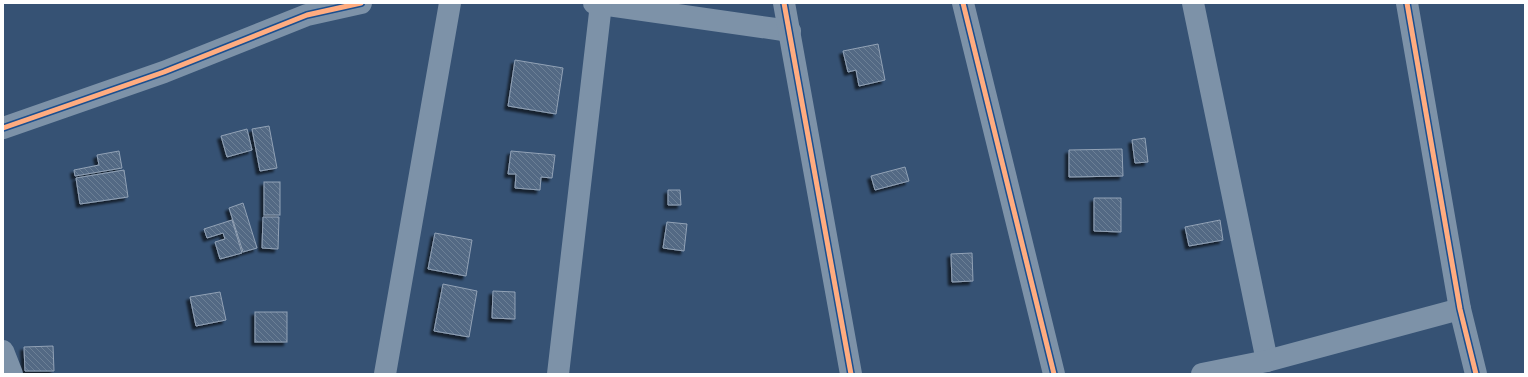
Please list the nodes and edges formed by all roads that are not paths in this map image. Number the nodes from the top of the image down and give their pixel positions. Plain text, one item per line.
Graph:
1 (361, 3) edge
2 (450, 3) edge
3 (784, 3) edge
4 (963, 3) edge
5 (1194, 3) edge
6 (1407, 3) edge
7 (597, 4) edge
8 (790, 31) junction
9 (3, 128) edge
10 (1460, 309) junction
11 (3, 351) edge
12 (1268, 361) junction
13 (12, 374) edge
14 (385, 374) edge
15 (558, 374) edge
16 (851, 374) edge
17 (1054, 374) edge
18 (1202, 374) edge
19 (1476, 374) edge

1 - 9 street
2 - 14 street
3 - 8 street
4 - 17 street
5 - 12 street
6 - 10 street
7 - 8 street
7 - 15 street
8 - 16 street
10 - 12 street
10 - 19 street
11 - 13 street
12 - 18 street

